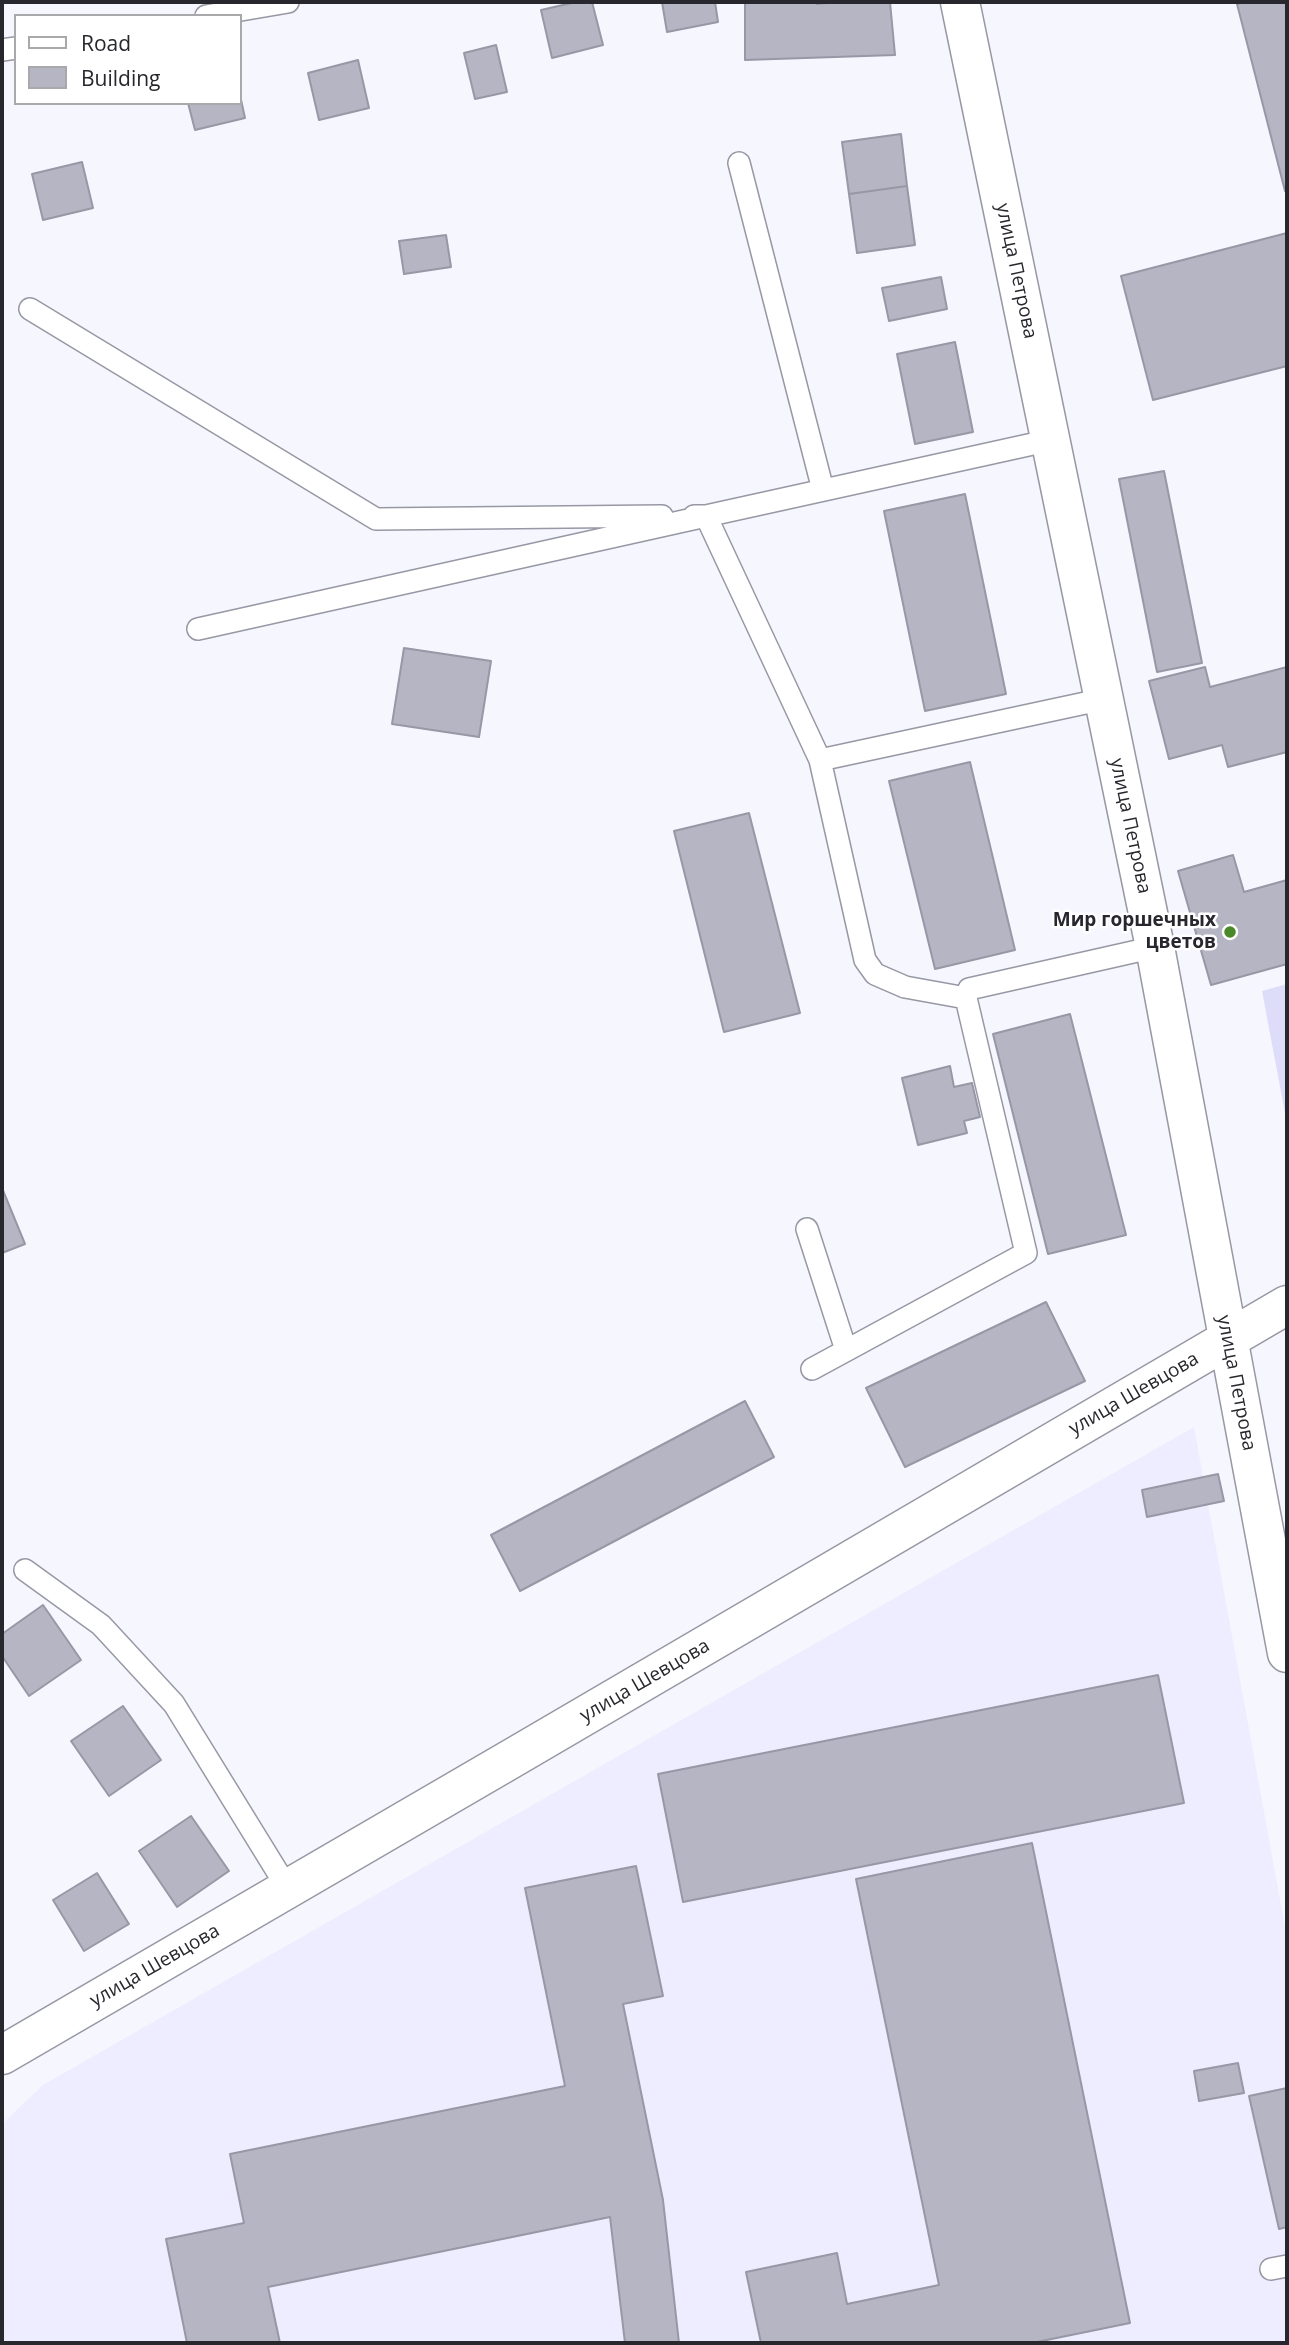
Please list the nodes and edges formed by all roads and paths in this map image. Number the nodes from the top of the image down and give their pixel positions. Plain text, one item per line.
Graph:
1 (288, 2) edge
2 (960, 2) edge
3 (218, 14) edge
4 (739, 163) dead end
5 (30, 310) dead end
6 (1051, 440) junction
7 (823, 490) junction
8 (706, 516) junction
9 (198, 629) dead end
10 (1104, 699) junction
11 (820, 760) junction
12 (1155, 947) junction
13 (966, 998) junction
14 (807, 1229) dead end
15 (1287, 1304) edge
16 (1228, 1339) junction
17 (846, 1350) junction
18 (811, 1369) dead end
19 (1279, 1559) edge
20 (25, 1570) dead end
21 (1287, 1653) edge
22 (288, 1889) junction
23 (2, 2055) edge

1 - 3 lane
2 - 6 street, улица Петрова
4 - 7 lane
5 - 8 lane
6 - 7 lane
6 - 10 street, улица Петрова
7 - 8 lane
8 - 9 lane
8 - 11 lane
10 - 11 lane
10 - 12 street, улица Петрова
11 - 13 lane
12 - 13 lane
12 - 16 street, улица Петрова
13 - 17 lane
14 - 17 lane
15 - 16 street, улица Шевцова
16 - 19 street, улица Петрова
16 - 22 street, улица Шевцова
17 - 18 lane
19 - 21 street, улица Петрова
20 - 22 lane
22 - 23 street, улица Шевцова

